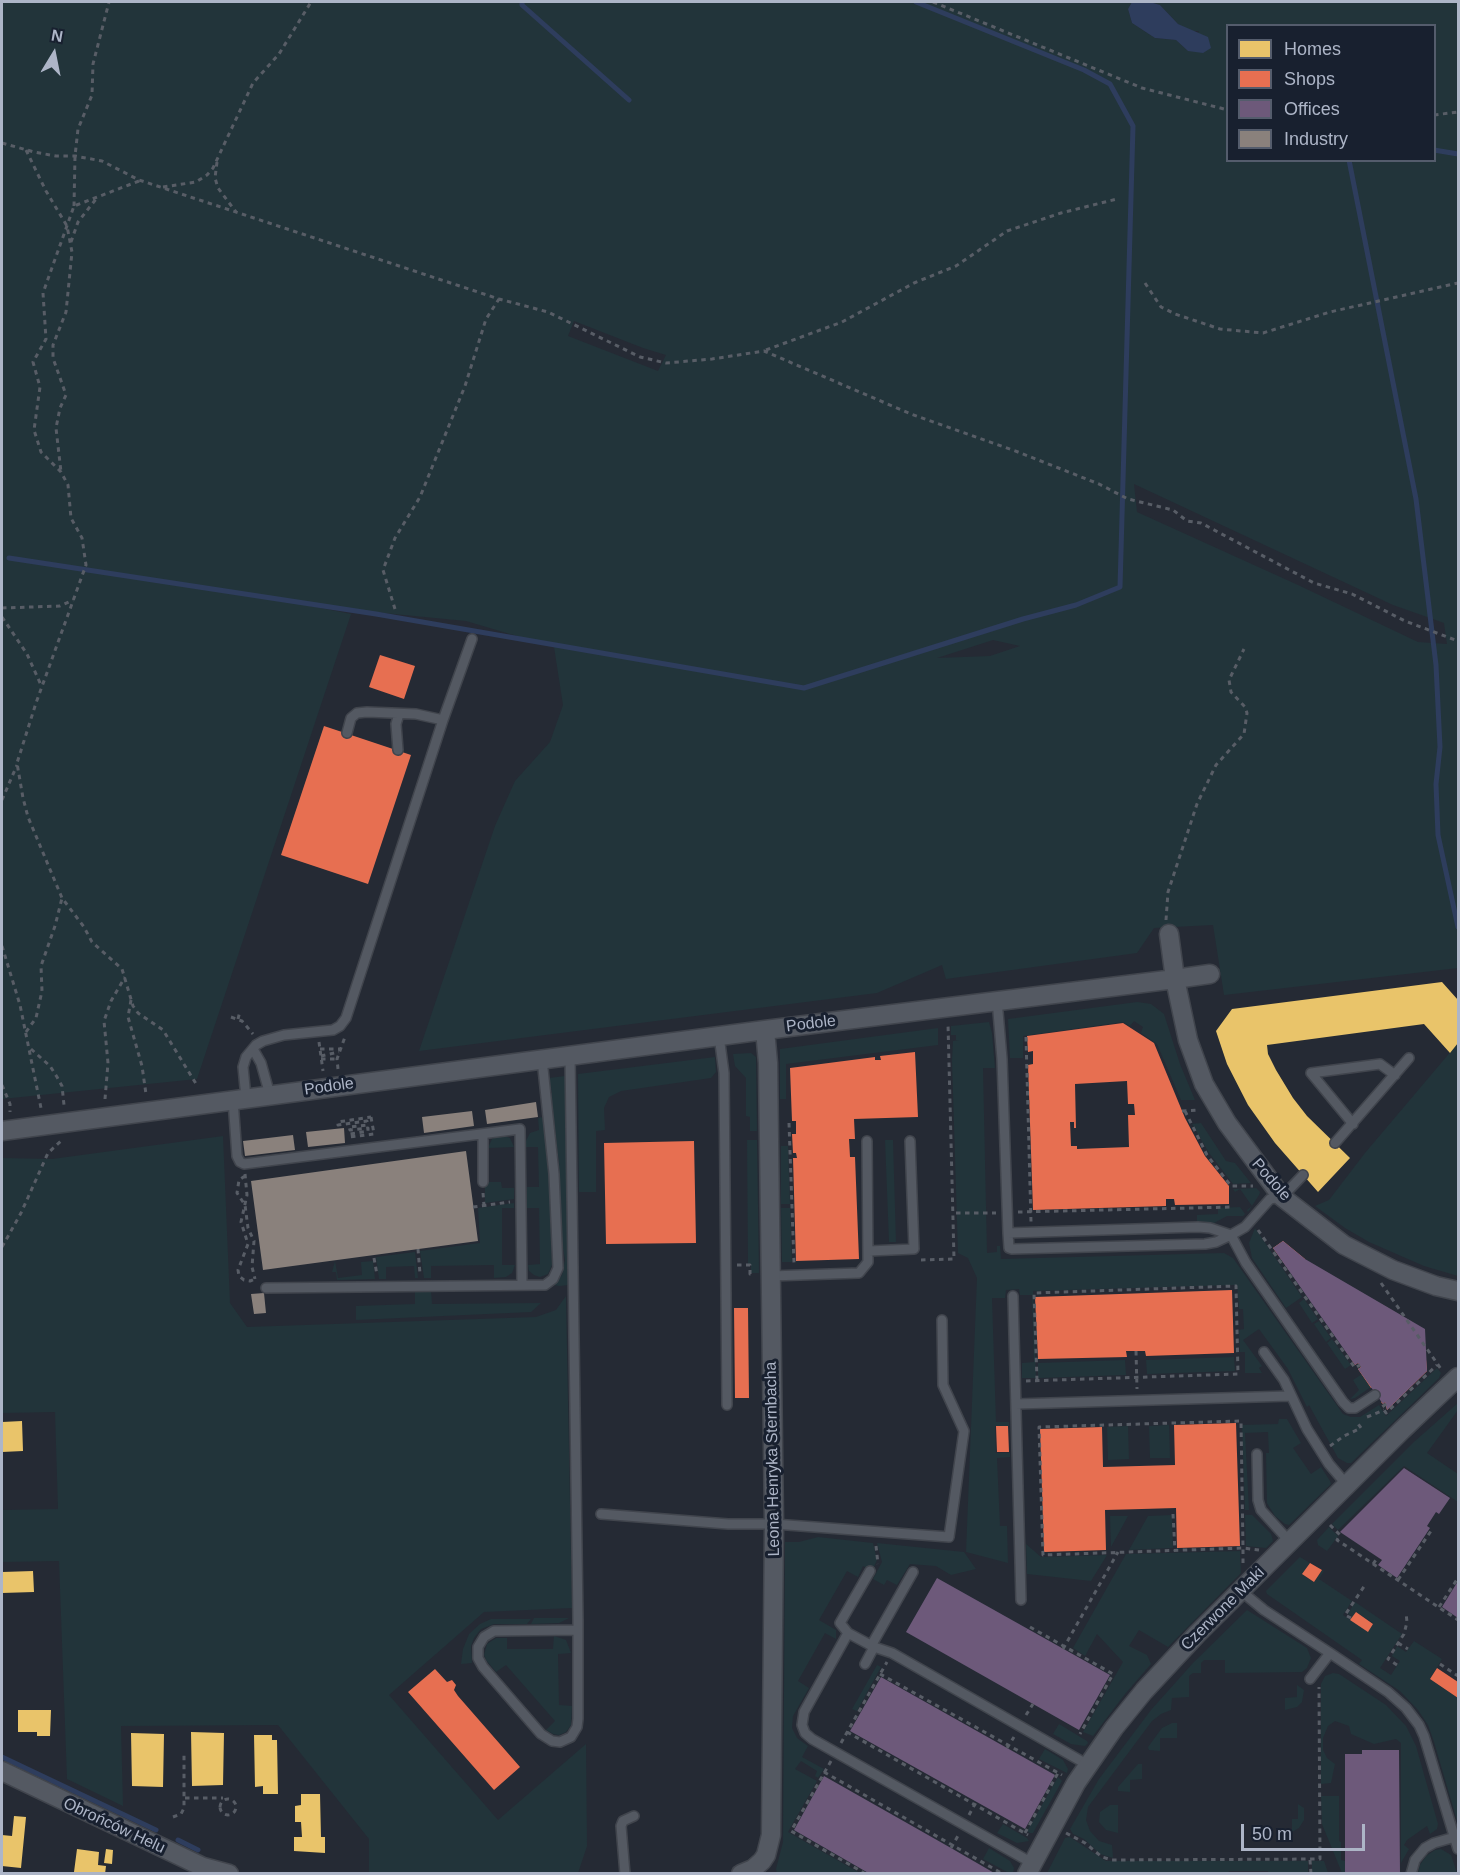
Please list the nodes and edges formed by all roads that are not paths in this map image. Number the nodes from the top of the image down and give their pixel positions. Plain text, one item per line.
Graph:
1 (472, 639) dead end
2 (399, 714) junction
3 (443, 720) junction
4 (347, 733) dead end
5 (398, 750) dead end
6 (1169, 934) road end
7 (1210, 974) dead end
8 (1175, 979) junction
9 (997, 1000) junction
10 (765, 1030) junction
11 (719, 1036) junction
12 (256, 1046) junction
13 (570, 1056) junction
14 (1409, 1058) dead end
15 (542, 1059) junction
16 (1395, 1075) junction
17 (270, 1095) junction
18 (239, 1099) junction
19 (1353, 1124) junction
20 (2, 1131) edge
21 (483, 1134) junction
22 (867, 1141) dead end
23 (910, 1141) dead end
24 (1335, 1143) dead end
25 (1303, 1175) dead end
26 (483, 1182) dead end
27 (1282, 1197) junction
28 (1008, 1233) junction
29 (1231, 1235) junction
30 (869, 1251) junction
31 (771, 1276) junction
32 (522, 1285) junction
33 (266, 1288) road end
34 (1458, 1291) edge
35 (1013, 1296) dead end
36 (942, 1320) dead end
37 (1264, 1352) dead end
38 (1452, 1376) edge
39 (1375, 1395) dead end
40 (1290, 1396) junction
41 (1016, 1404) junction
42 (728, 1405) dead end
43 (1257, 1454) dead end
44 (1347, 1485) junction
45 (601, 1514) dead end
46 (774, 1524) junction
47 (1290, 1542) junction
48 (870, 1570) dead end
49 (913, 1572) dead end
50 (1241, 1591) junction
51 (1020, 1600) dead end
52 (578, 1630) junction
53 (848, 1633) junction
54 (873, 1647) junction
55 (1330, 1653) junction
56 (865, 1664) dead end
57 (1315, 1680) road end
58 (1088, 1765) junction
59 (2, 1771) edge
60 (634, 1816) dead end
61 (1455, 1837) junction
62 (1458, 1849) edge
63 (1030, 1868) edge
64 (229, 1874) edge
65 (626, 1874) edge
66 (741, 1874) edge
67 (1411, 1874) edge

1 - 3 lane
2 - 3 lane
2 - 4 lane
2 - 5 lane
3 - 12 lane
6 - 8 street
7 - 8 street
8 - 9 street, Podole
8 - 27 street, Podole
9 - 10 street, Podole
9 - 28 lane
10 - 11 street, Podole
10 - 31 street, Leona Henryka Sternbacha
11 - 13 street, Podole
11 - 42 lane
12 - 17 lane
12 - 18 lane
13 - 15 street, Podole
13 - 52 lane
14 - 16 lane
15 - 17 street, Podole
15 - 32 lane
16 - 19 lane
16 - 19 lane
17 - 18 street, Podole
18 - 20 street, Podole
18 - 21 lane
19 - 24 lane
21 - 26 lane
21 - 32 lane
22 - 30 lane
23 - 30 lane
25 - 27 lane
27 - 29 lane
27 - 34 street, Podole
28 - 29 lane
28 - 29 lane
29 - 39 lane
30 - 31 lane
31 - 46 street, Leona Henryka Sternbacha
32 - 33 lane
35 - 41 lane
36 - 46 lane
37 - 40 lane
38 - 44 street, Czerwone Maki
40 - 41 lane
40 - 44 lane
41 - 51 lane
43 - 47 lane
44 - 47 street, Czerwone Maki
45 - 46 lane
46 - 66 street, Leona Henryka Sternbacha
47 - 50 street, Czerwone Maki
48 - 53 lane
49 - 54 lane
50 - 55 lane
50 - 58 street, Czerwone Maki
52 - 52 lane
53 - 54 lane
53 - 63 lane
54 - 56 lane
54 - 58 lane
55 - 57 lane
55 - 61 lane
58 - 63 street, Czerwone Maki
59 - 64 street, Obrońców Helu
60 - 65 lane
61 - 62 lane
61 - 67 lane

